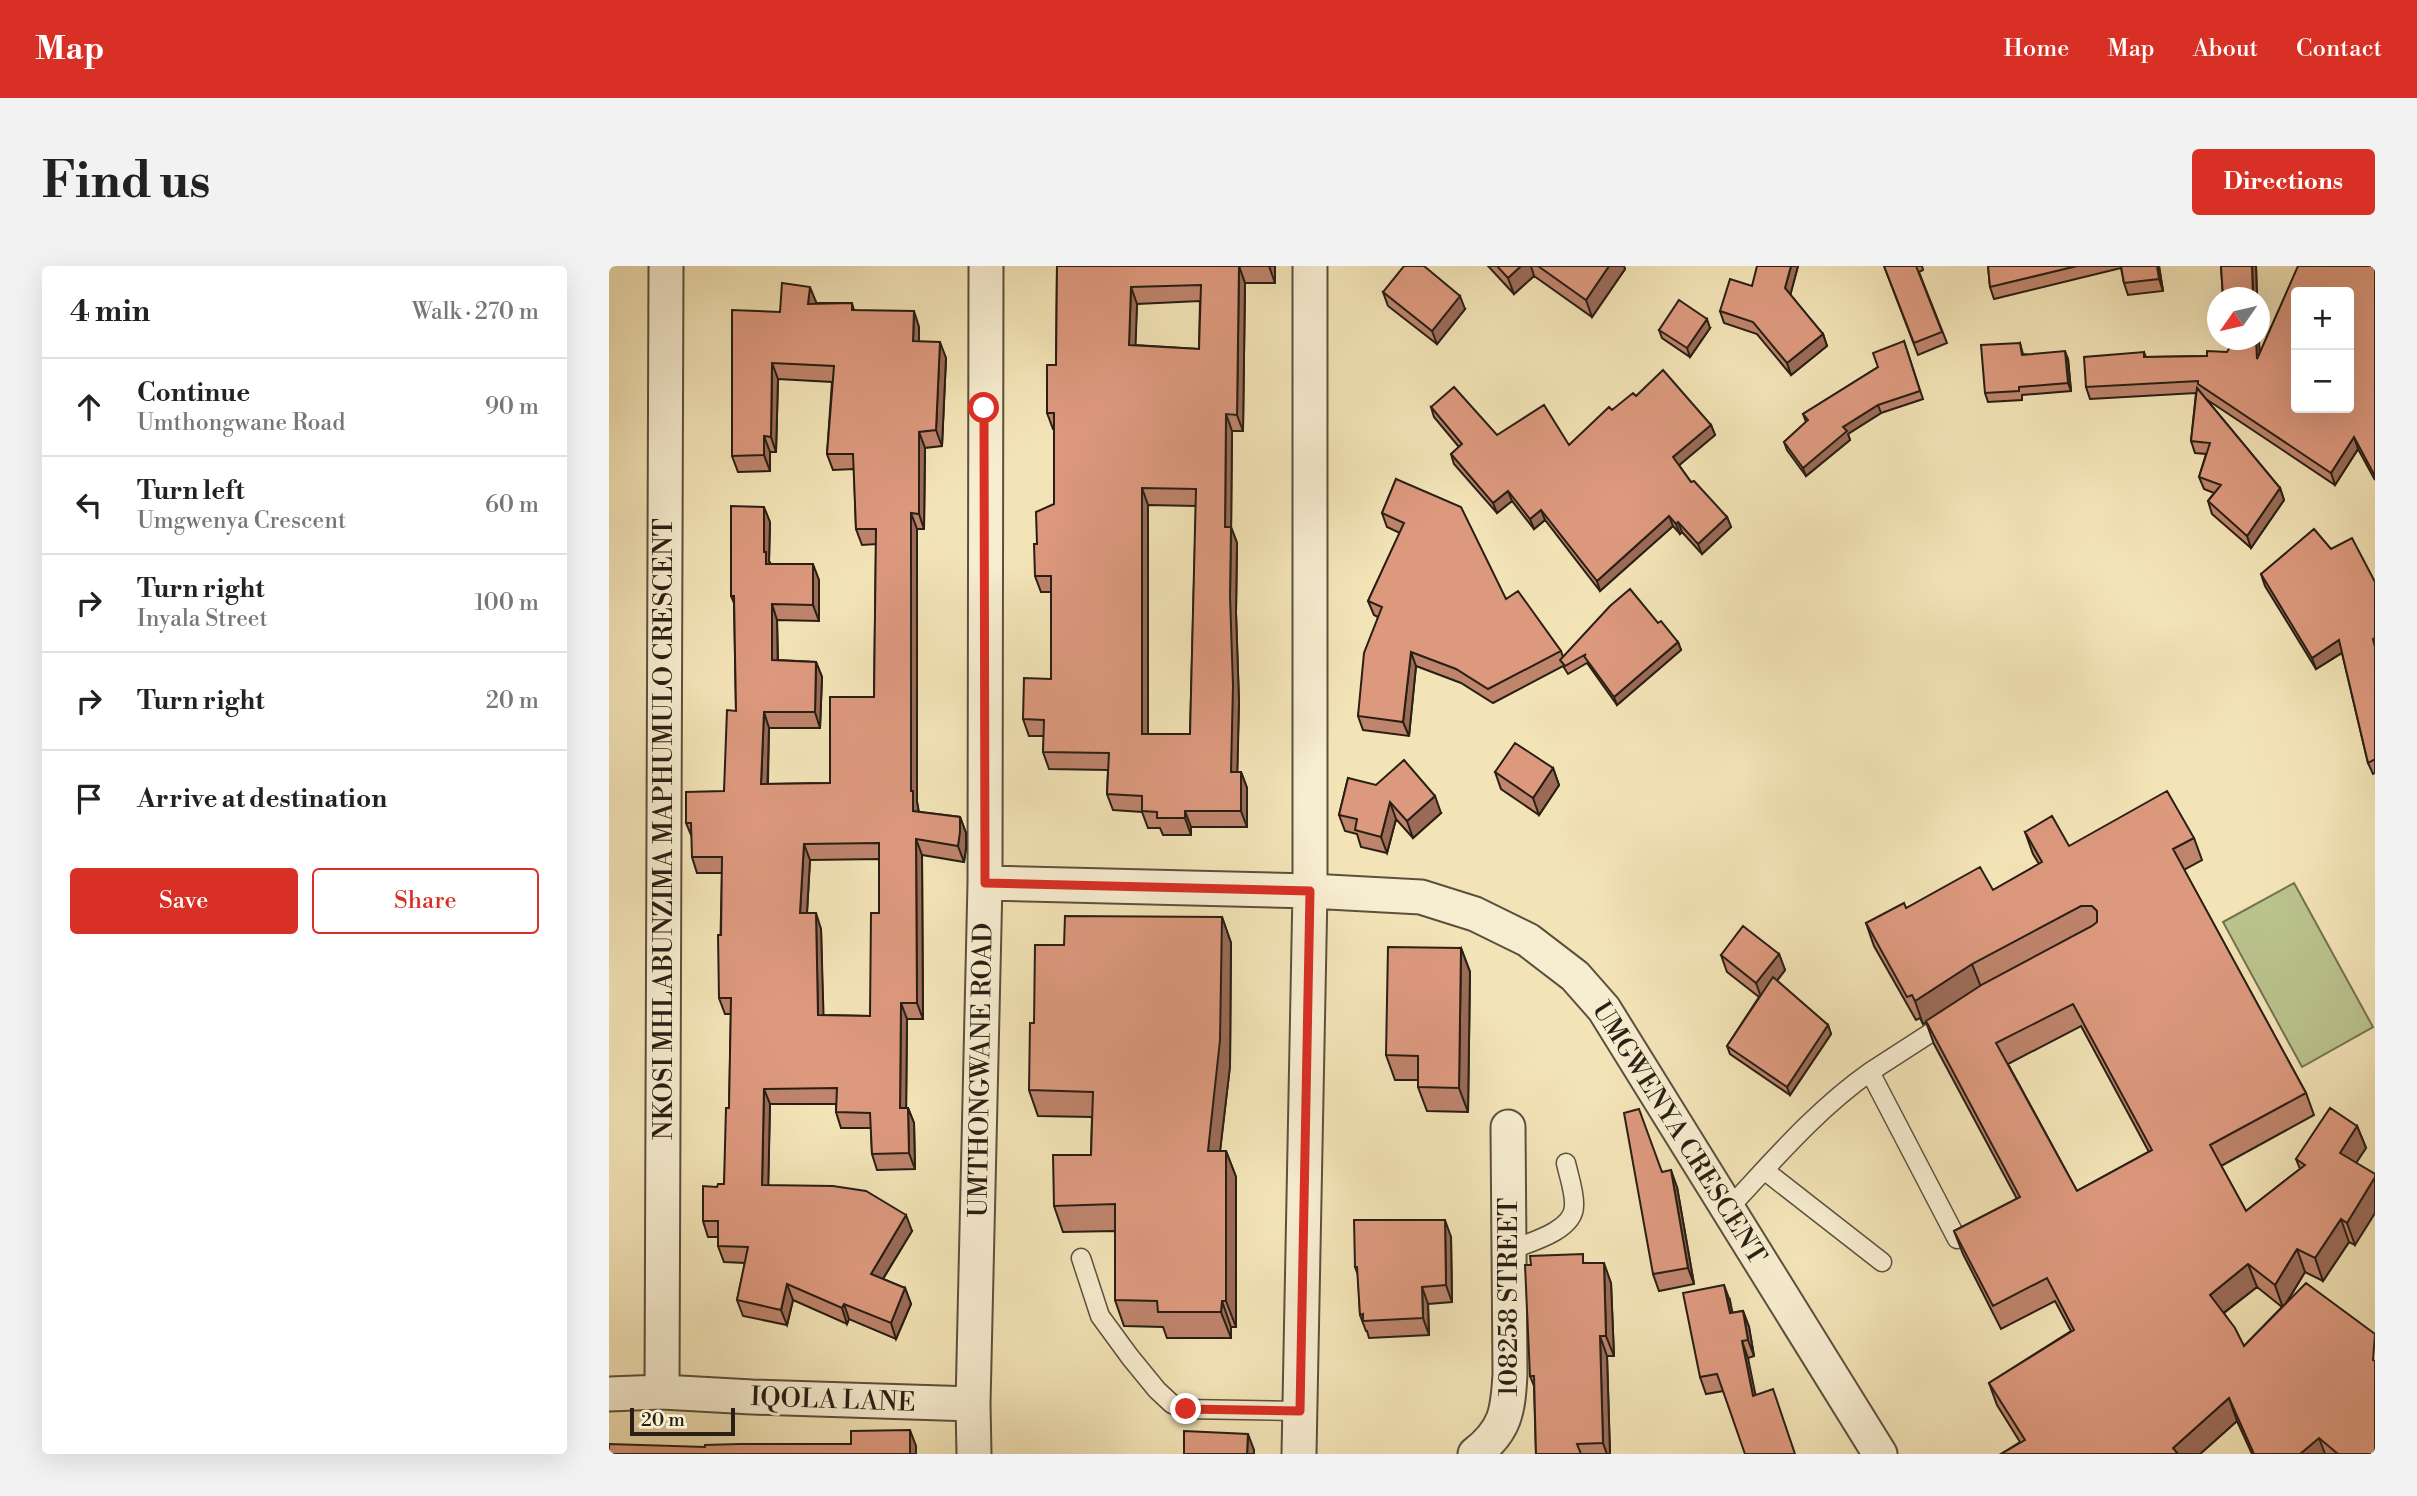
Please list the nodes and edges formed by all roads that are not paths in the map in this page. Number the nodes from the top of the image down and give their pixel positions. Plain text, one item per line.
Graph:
1 (666, 266) edge
2 (986, 266) edge
3 (1310, 266) edge
4 (985, 883) junction
5 (1310, 891) junction
6 (1962, 1012) edge
7 (1870, 1072) junction
8 (1508, 1127) dead end
9 (1566, 1163) dead end
10 (1764, 1170) junction
11 (1728, 1209) junction
12 (1957, 1239) edge
13 (1510, 1250) junction
14 (1081, 1258) dead end
15 (1882, 1262) dead end
16 (661, 1392) junction
17 (609, 1394) edge
18 (973, 1404) junction
19 (1300, 1411) junction
20 (974, 1454) edge
21 (1299, 1454) edge
22 (1475, 1454) edge
23 (1880, 1454) edge

1 - 16 street, NKOSI MHLABUNZIMA MAPHUMULO CRESCENT
2 - 4 street, UMTHONGWANE ROAD
3 - 5 street
4 - 5 street, UMGWENYA CRESCENT
4 - 18 street, UMTHONGWANE ROAD
5 - 11 street, UMGWENYA CRESCENT
5 - 19 street
6 - 7 lane
7 - 10 lane
7 - 12 lane
8 - 13 street, 108258 STREET
9 - 13 lane
10 - 11 lane
10 - 15 lane
11 - 23 street, UMGWENYA CRESCENT
13 - 22 street, 108258 STREET
14 - 19 lane
16 - 17 street, IQOLA LANE
16 - 18 street, IQOLA LANE
18 - 20 street, UMTHONGWANE ROAD
19 - 21 street

